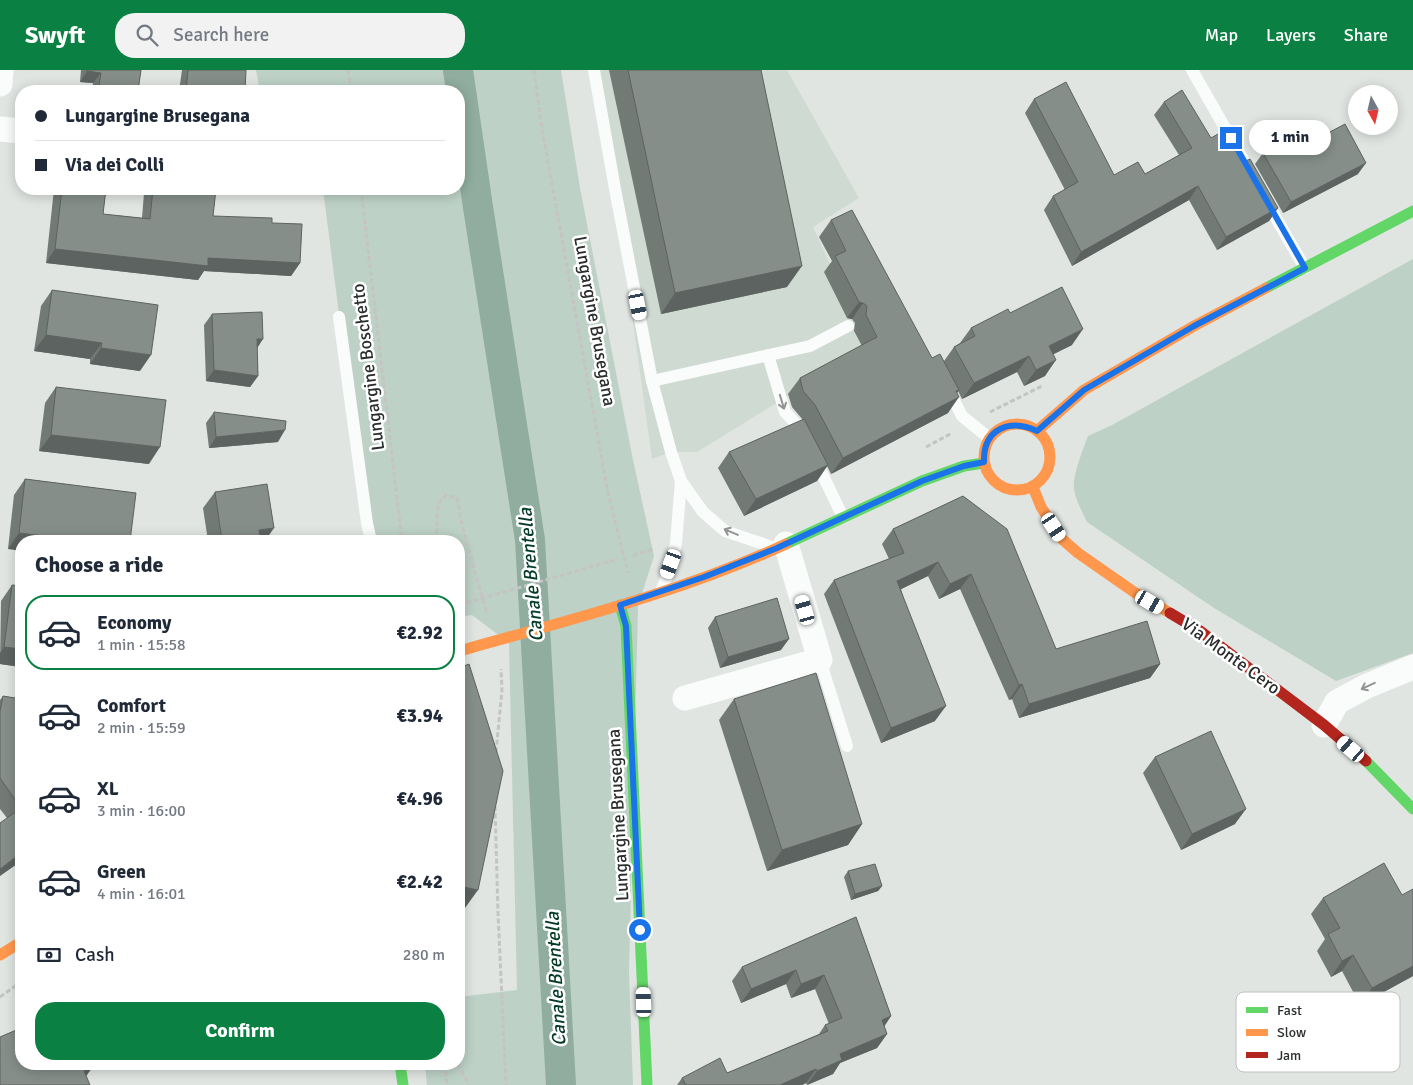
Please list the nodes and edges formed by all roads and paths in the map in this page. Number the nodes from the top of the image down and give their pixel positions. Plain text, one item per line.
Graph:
1 (0, 70) edge
2 (348, 70) edge
3 (534, 70) edge
4 (594, 70) edge
5 (1192, 70) edge
6 (0, 84) edge
7 (350, 85) edge
8 (0, 129) edge
9 (15, 130) edge
10 (362, 195) edge
11 (1413, 211) edge
12 (1305, 268) junction
13 (339, 317) dead end
14 (848, 326) dead end
15 (768, 355) junction
16 (942, 377) edge
17 (652, 381) junction
18 (1037, 431) junction
19 (989, 438) junction
20 (984, 462) junction
21 (681, 481) junction
22 (1033, 487) junction
23 (843, 517) junction
24 (370, 535) edge
25 (401, 535) edge
26 (436, 535) edge
27 (465, 535) edge
28 (465, 536) edge
29 (781, 546) junction
30 (654, 549) dead end
31 (633, 555) dead end
32 (618, 559) dead end
33 (629, 576) dead end
34 (661, 592) junction
35 (465, 603) edge
36 (620, 605) junction
37 (488, 620) dead end
38 (465, 649) edge
39 (820, 660) junction
40 (499, 664) dead end
41 (1413, 667) edge
42 (685, 698) dead end
43 (1324, 725) junction
44 (847, 746) dead end
45 (496, 761) edge
46 (495, 798) edge
47 (1413, 809) edge
48 (15, 946) edge
49 (0, 955) edge
50 (15, 986) edge
51 (0, 997) edge
52 (401, 1070) edge
53 (446, 1070) edge
54 (461, 1070) edge
55 (403, 1085) edge
56 (447, 1085) edge
57 (469, 1085) edge
58 (506, 1085) edge
59 (647, 1085) edge

1 - 6 street
2 - 7 path
3 - 33 path, Lungargine Brusegana
4 - 17 lane
5 - 12 lane
8 - 9 street
10 - 25 path, Lungargine Boschetto
11 - 12 main road
12 - 18 main road
13 - 24 lane
14 - 15 lane
15 - 17 lane
15 -> 23 lane
16 - 19 lane
17 - 21 lane
18 - 19 main road
18 - 22 main road
19 - 20 main road
20 - 22 main road
20 - 23 main road
29 -> 21 lane
21 - 34 lane
22 - 43 main road, Via Monte Cero
23 - 29 main road
26 - 27 path
28 - 37 path
29 - 34 main road
29 - 39 street
30 - 31 path
32 - 35 path
34 - 36 main road
36 - 38 main road
36 - 59 main road, Lungargine Brusegana
39 - 42 street
39 - 44 lane
40 - 45 path
41 -> 43 street
43 - 47 main road, Via Monte Cero
46 - 58 path
48 - 49 main road
50 - 51 path
52 - 55 main road
53 - 56 path
54 - 57 path

